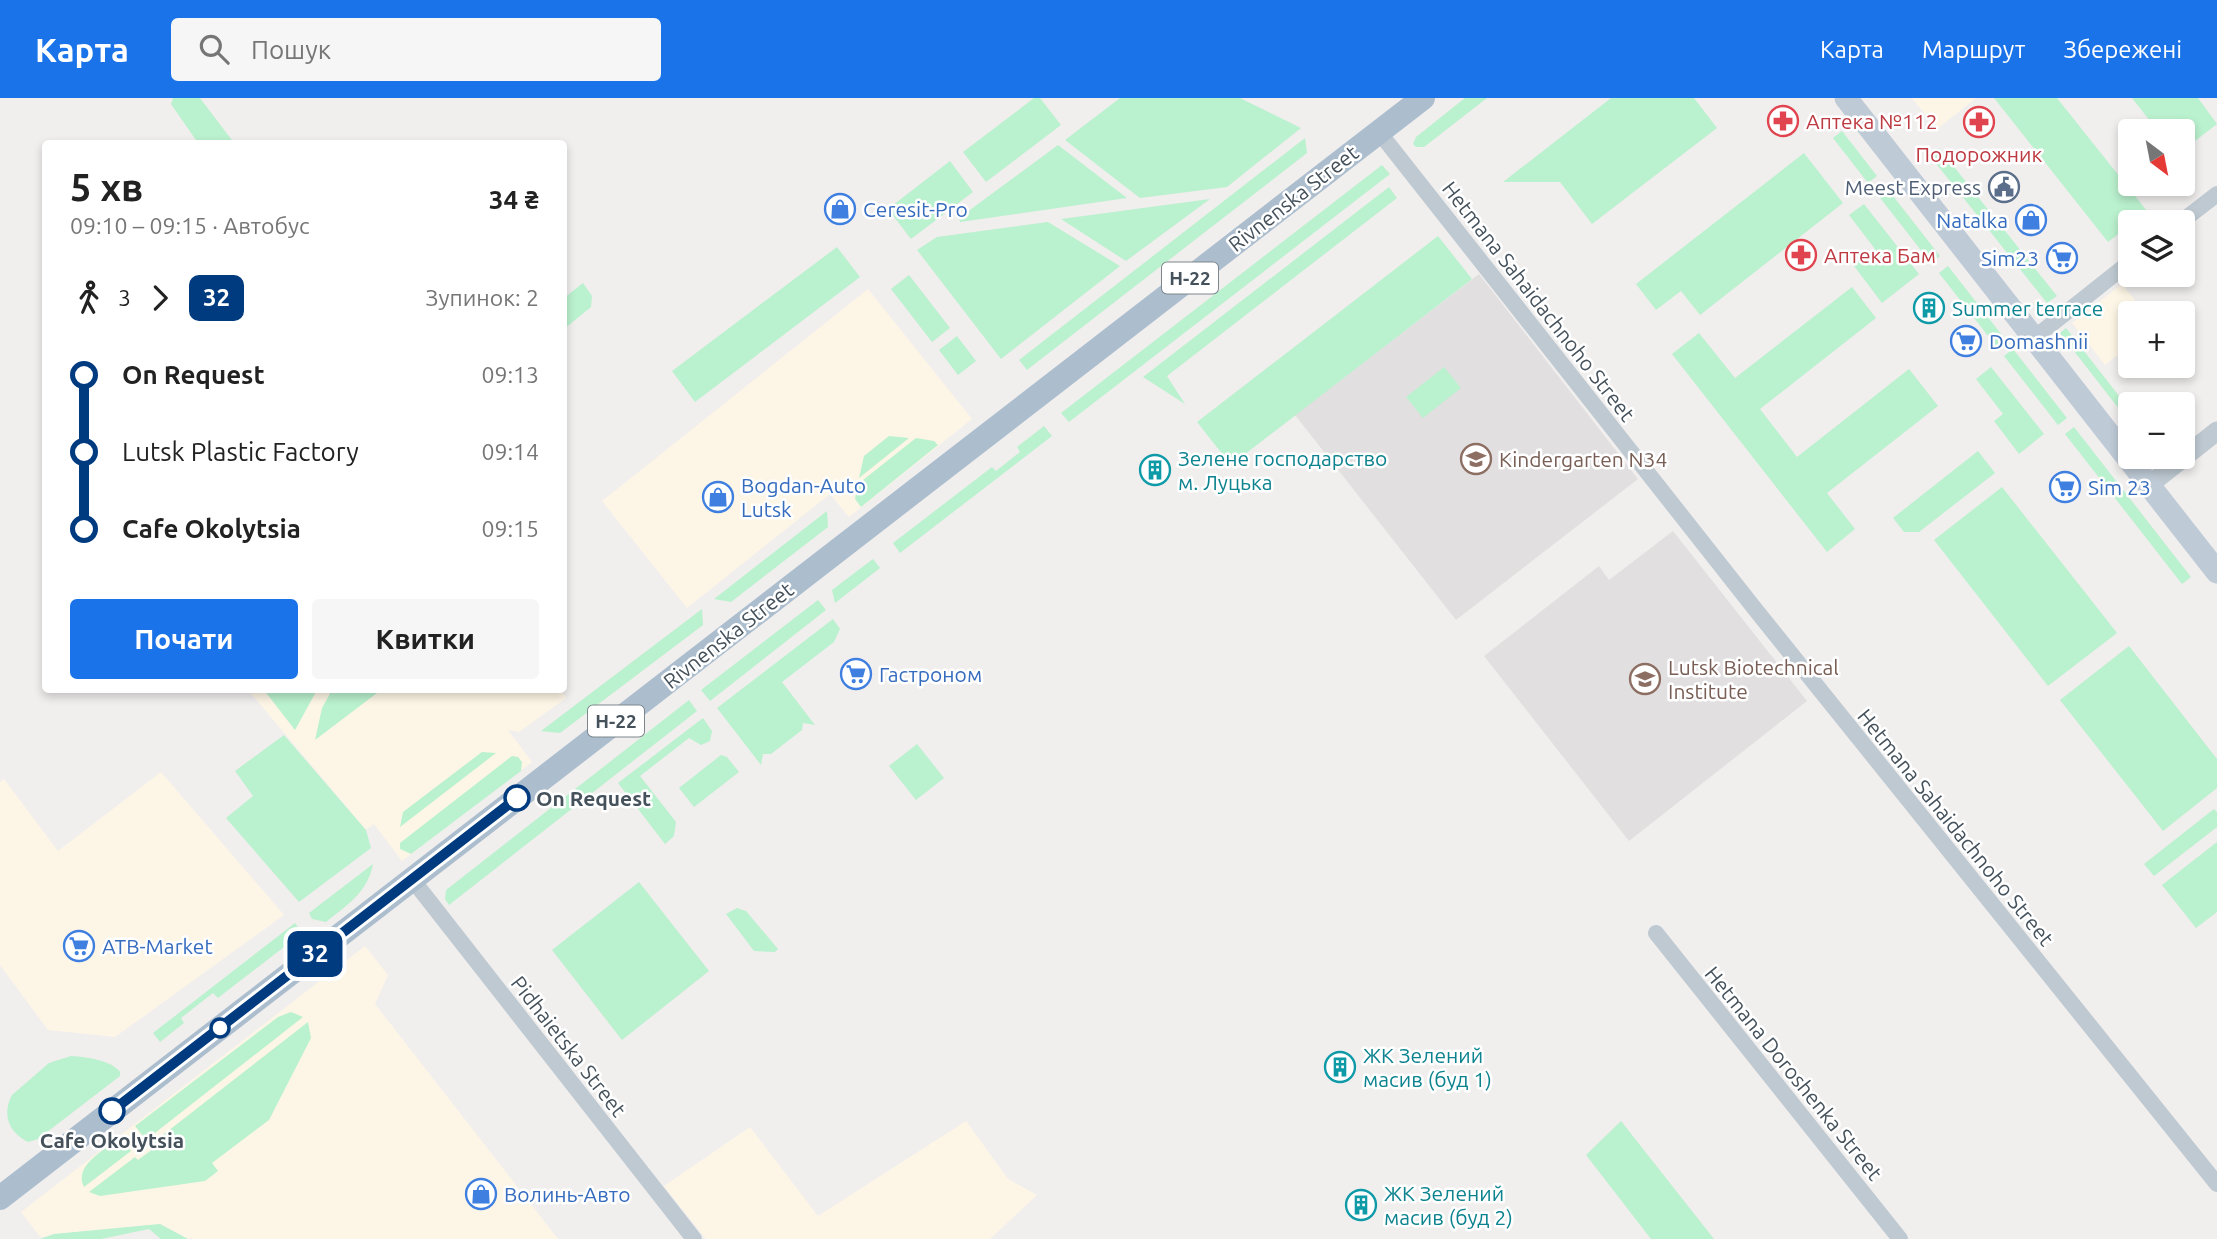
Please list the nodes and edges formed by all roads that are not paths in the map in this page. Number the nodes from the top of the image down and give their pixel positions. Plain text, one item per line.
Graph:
1 (1423, 98) edge
2 (1846, 98) edge
3 (1379, 132) junction
4 (2217, 194) edge
5 (2195, 211) edge
6 (2118, 272) edge
7 (2034, 338) junction
8 (2217, 431) edge
9 (2149, 485) junction
10 (2217, 572) edge
11 (412, 879) junction
12 (1656, 933) dead end
13 (2217, 1184) edge
14 (0, 1198) edge
15 (694, 1239) edge
16 (1900, 1239) edge

1 - 3 main road, Rivnenska Street / Н-22
2 - 7 main road
3 - 11 main road, Rivnenska Street / Н-22
3 - 13 street, Hetmana Sahaidachnoho Street
4 - 5 street
6 - 7 street
7 - 9 main road
8 - 9 street
9 - 10 main road
11 - 14 main road, Rivnenska Street / Н-22
11 - 15 street, Pidhaietska Street
12 - 16 street, Hetmana Doroshenka Street

